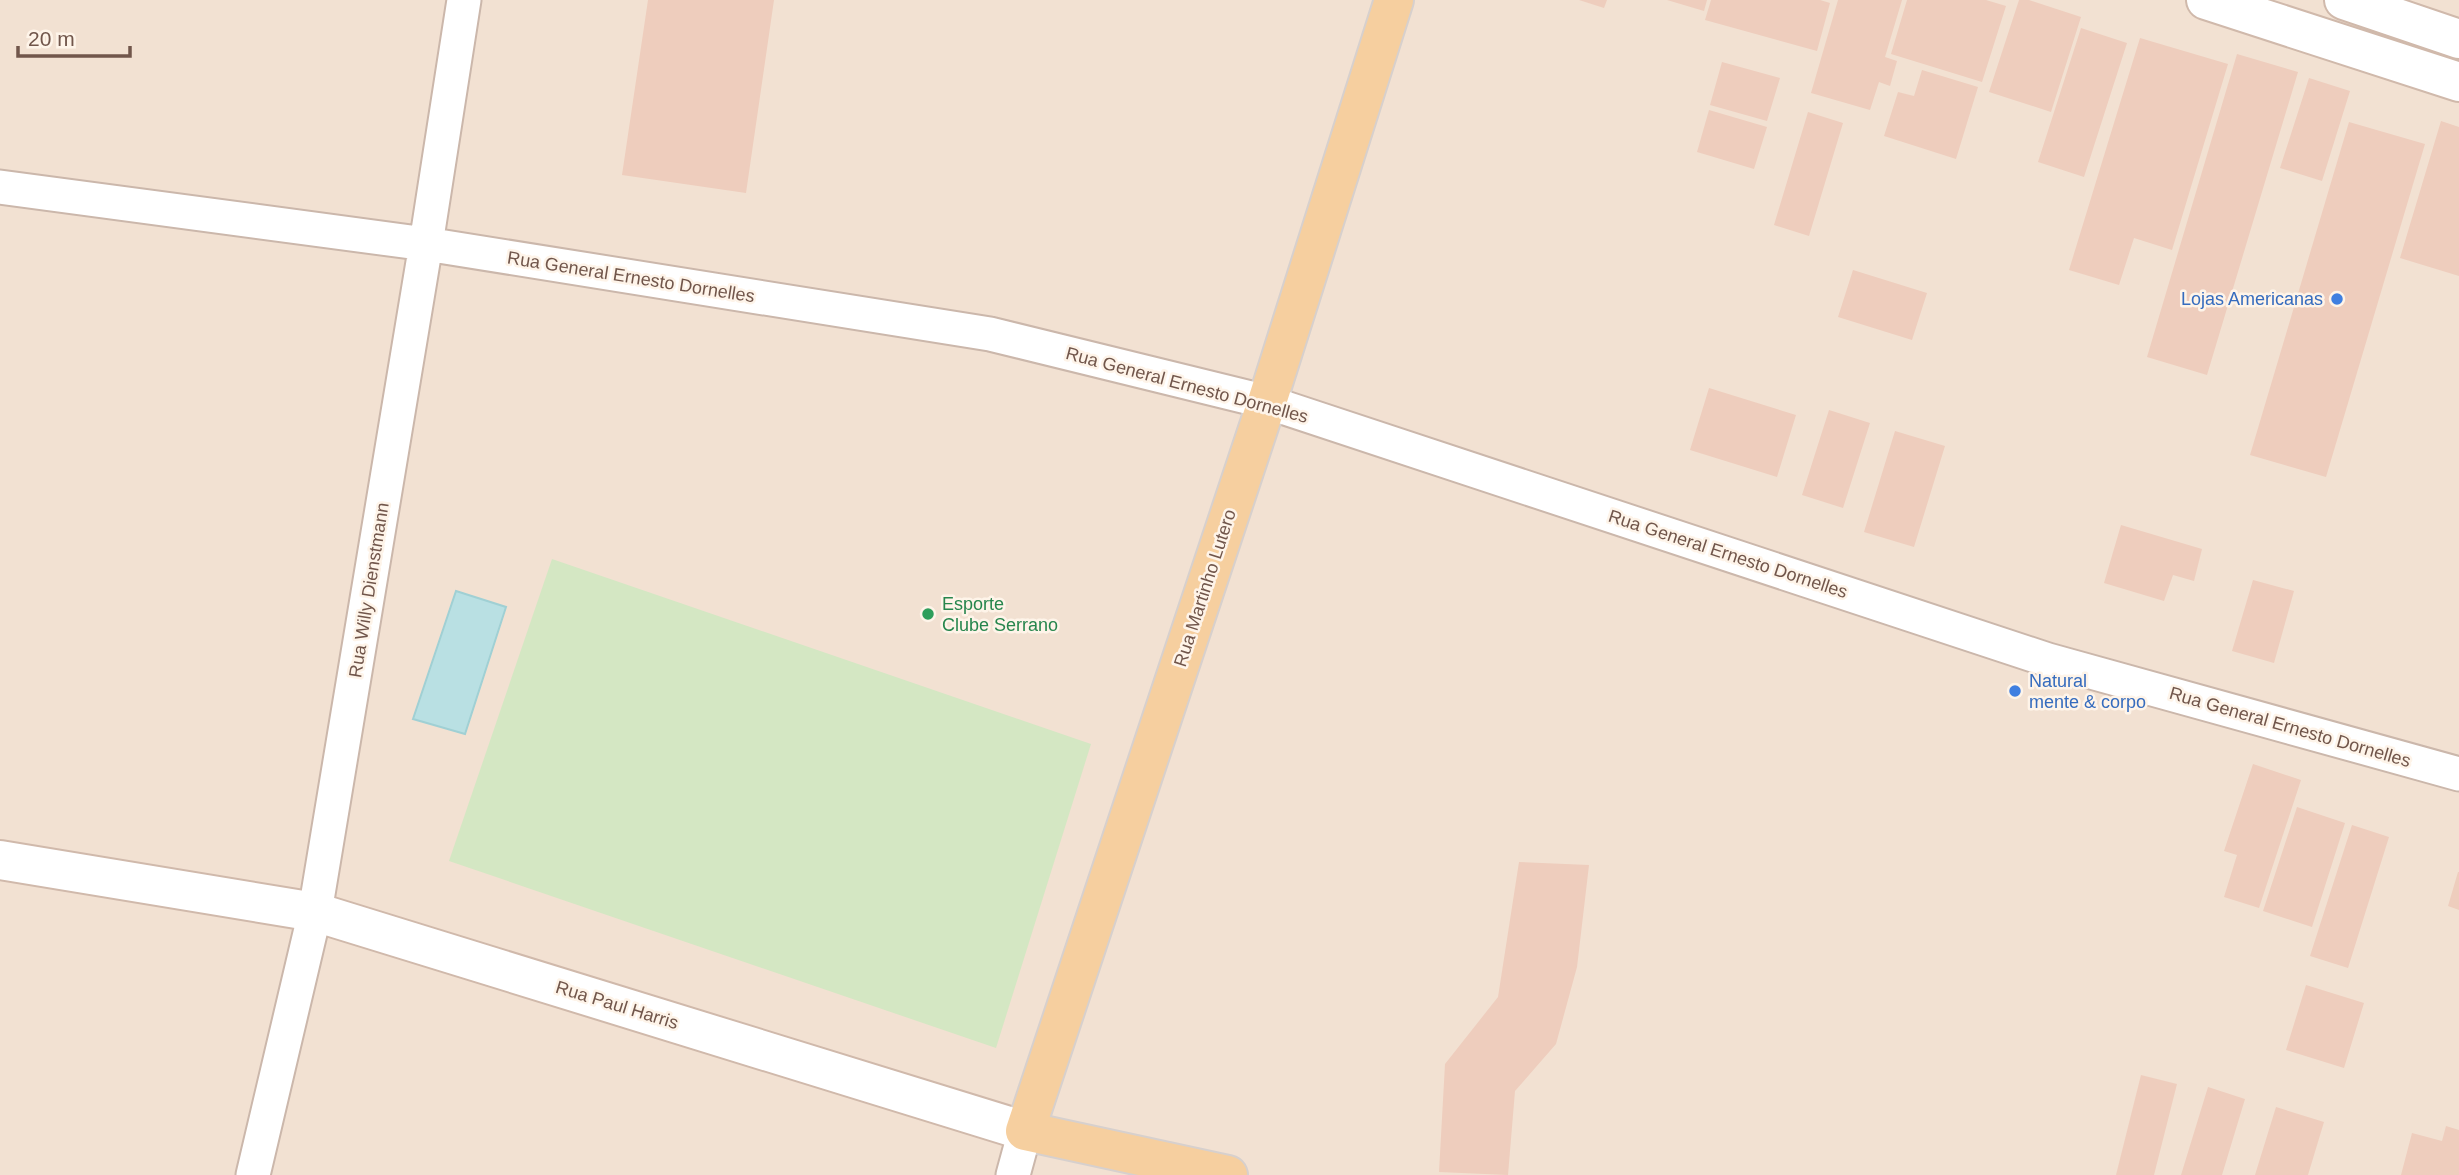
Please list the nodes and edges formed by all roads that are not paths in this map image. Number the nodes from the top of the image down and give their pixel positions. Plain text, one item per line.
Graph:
1 (464, 0) edge
2 (1394, 0) edge
3 (2344, 0) edge
4 (2222, 2) edge
5 (2459, 39) edge
6 (2459, 82) edge
7 (0, 187) edge
8 (426, 244) junction
9 (1266, 402) junction
10 (2459, 774) edge
11 (0, 860) edge
12 (315, 912) junction
13 (1025, 1131) junction
14 (253, 1175) edge
15 (1013, 1175) edge
16 (1228, 1175) edge

1 - 8 street, Rua Willy Dienstmann
2 - 9 main road, Rua Martinho Lutero
3 - 5 street
4 - 6 street
7 - 8 street, Rua General Ernesto Dornelles
8 - 9 street, Rua General Ernesto Dornelles
8 - 12 street, Rua Willy Dienstmann
9 - 10 street, Rua General Ernesto Dornelles
9 - 13 main road, Rua Martinho Lutero
11 - 12 street, Rua Paul Harris
12 - 13 street, Rua Paul Harris
12 - 14 street, Rua Willy Dienstmann
13 - 15 street, Rua Martinho Lutero
13 - 16 main road, Rua Paul Harris

